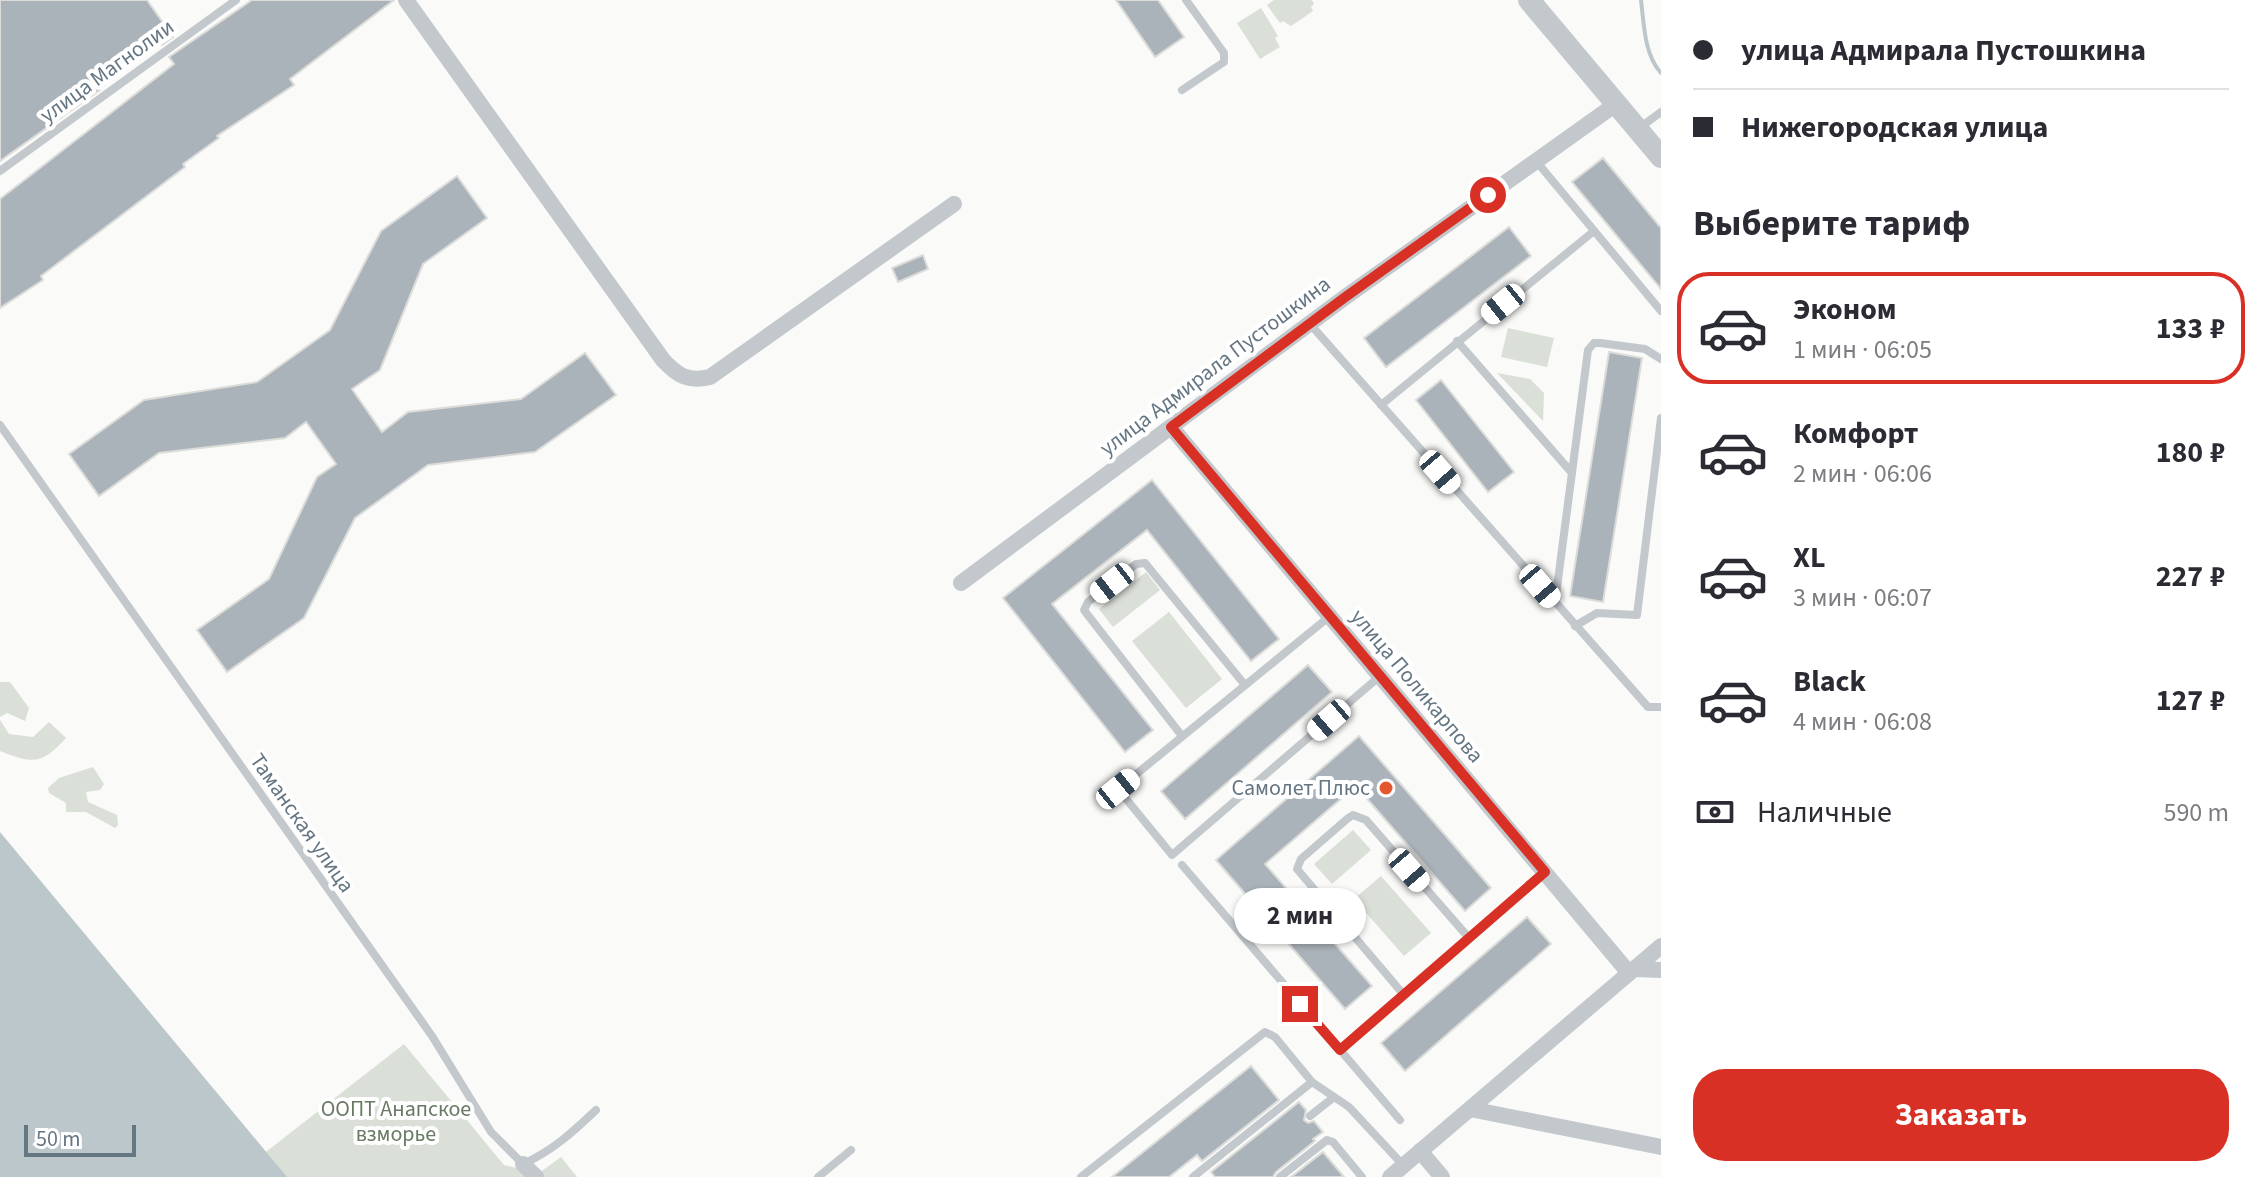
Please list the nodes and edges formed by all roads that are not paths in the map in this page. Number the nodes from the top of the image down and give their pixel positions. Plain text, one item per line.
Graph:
1 (236, 0) edge
2 (406, 0) edge
3 (1186, 0) edge
4 (1529, 0) edge
5 (1182, 90) dead end
6 (1616, 104) junction
7 (1661, 112) edge
8 (1637, 129) junction
9 (1661, 157) edge
10 (1536, 161) junction
11 (0, 171) edge
12 (954, 204) dead end
13 (1594, 231) junction
14 (1661, 311) edge
15 (1310, 324) junction
16 (1457, 341) junction
17 (1661, 359) edge
18 (1381, 405) junction
19 (1661, 418) edge
20 (0, 425) edge
21 (1171, 427) junction
22 (1572, 473) junction
23 (961, 583) dead end
24 (1555, 603) junction
25 (1330, 616) junction
26 (1575, 626) junction
27 (1380, 676) junction
28 (1245, 685) junction
29 (1661, 707) edge
30 (1182, 736) junction
31 (1182, 865) dead end
32 (1545, 872) junction
33 (1469, 938) junction
34 (1661, 946) edge
35 (1661, 970) edge
36 (1632, 971) junction
37 (1404, 995) junction
38 (1340, 1050) junction
39 (1312, 1082) junction
40 (1334, 1097) junction
41 (1470, 1109) junction
42 (596, 1110) dead end
43 (1310, 1116) dead end
44 (1400, 1120) dead end
45 (1661, 1147) edge
46 (851, 1150) dead end
47 (1420, 1151) junction
48 (523, 1164) junction
49 (1396, 1172) edge
50 (536, 1177) edge
51 (818, 1177) edge
52 (1081, 1177) edge
53 (1193, 1177) edge
54 (1280, 1177) edge
55 (1362, 1177) edge
56 (1442, 1177) edge

1 - 11 lane, улица Магнолии
2 - 12 street
3 - 5 lane
4 - 6 street
6 - 8 street
6 - 10 street, улица Адмирала Пустошкина
7 - 8 lane
8 - 9 street
10 - 13 lane
10 - 15 street, улица Адмирала Пустошкина
13 - 14 lane
13 - 16 lane
15 - 18 lane
15 - 21 street, улица Адмирала Пустошкина
16 - 18 lane
16 - 22 lane
17 - 22 lane
18 - 24 lane
19 - 26 lane
20 - 48 lane, Таманская улица
21 - 23 street, улица Адмирала Пустошкина
21 - 25 street, улица Поликарпова
22 - 24 lane
24 - 26 lane
25 - 27 street, улица Поликарпова
25 - 28 lane
26 - 29 lane
27 - 30 lane
27 - 32 street, улица Поликарпова
28 - 30 lane
28 - 30 lane
31 - 38 lane
32 - 33 lane
32 - 36 street, улица Поликарпова
33 - 37 lane
33 - 37 lane
34 - 36 street
35 - 36 street
36 - 41 street
37 - 38 lane
38 - 44 lane
39 - 40 lane
39 - 52 lane
39 - 53 lane
40 - 43 lane
40 - 49 lane
41 - 45 street
41 - 47 street
42 - 48 lane
46 - 51 lane
47 - 49 street
47 - 56 street
48 - 50 street
54 - 55 lane

